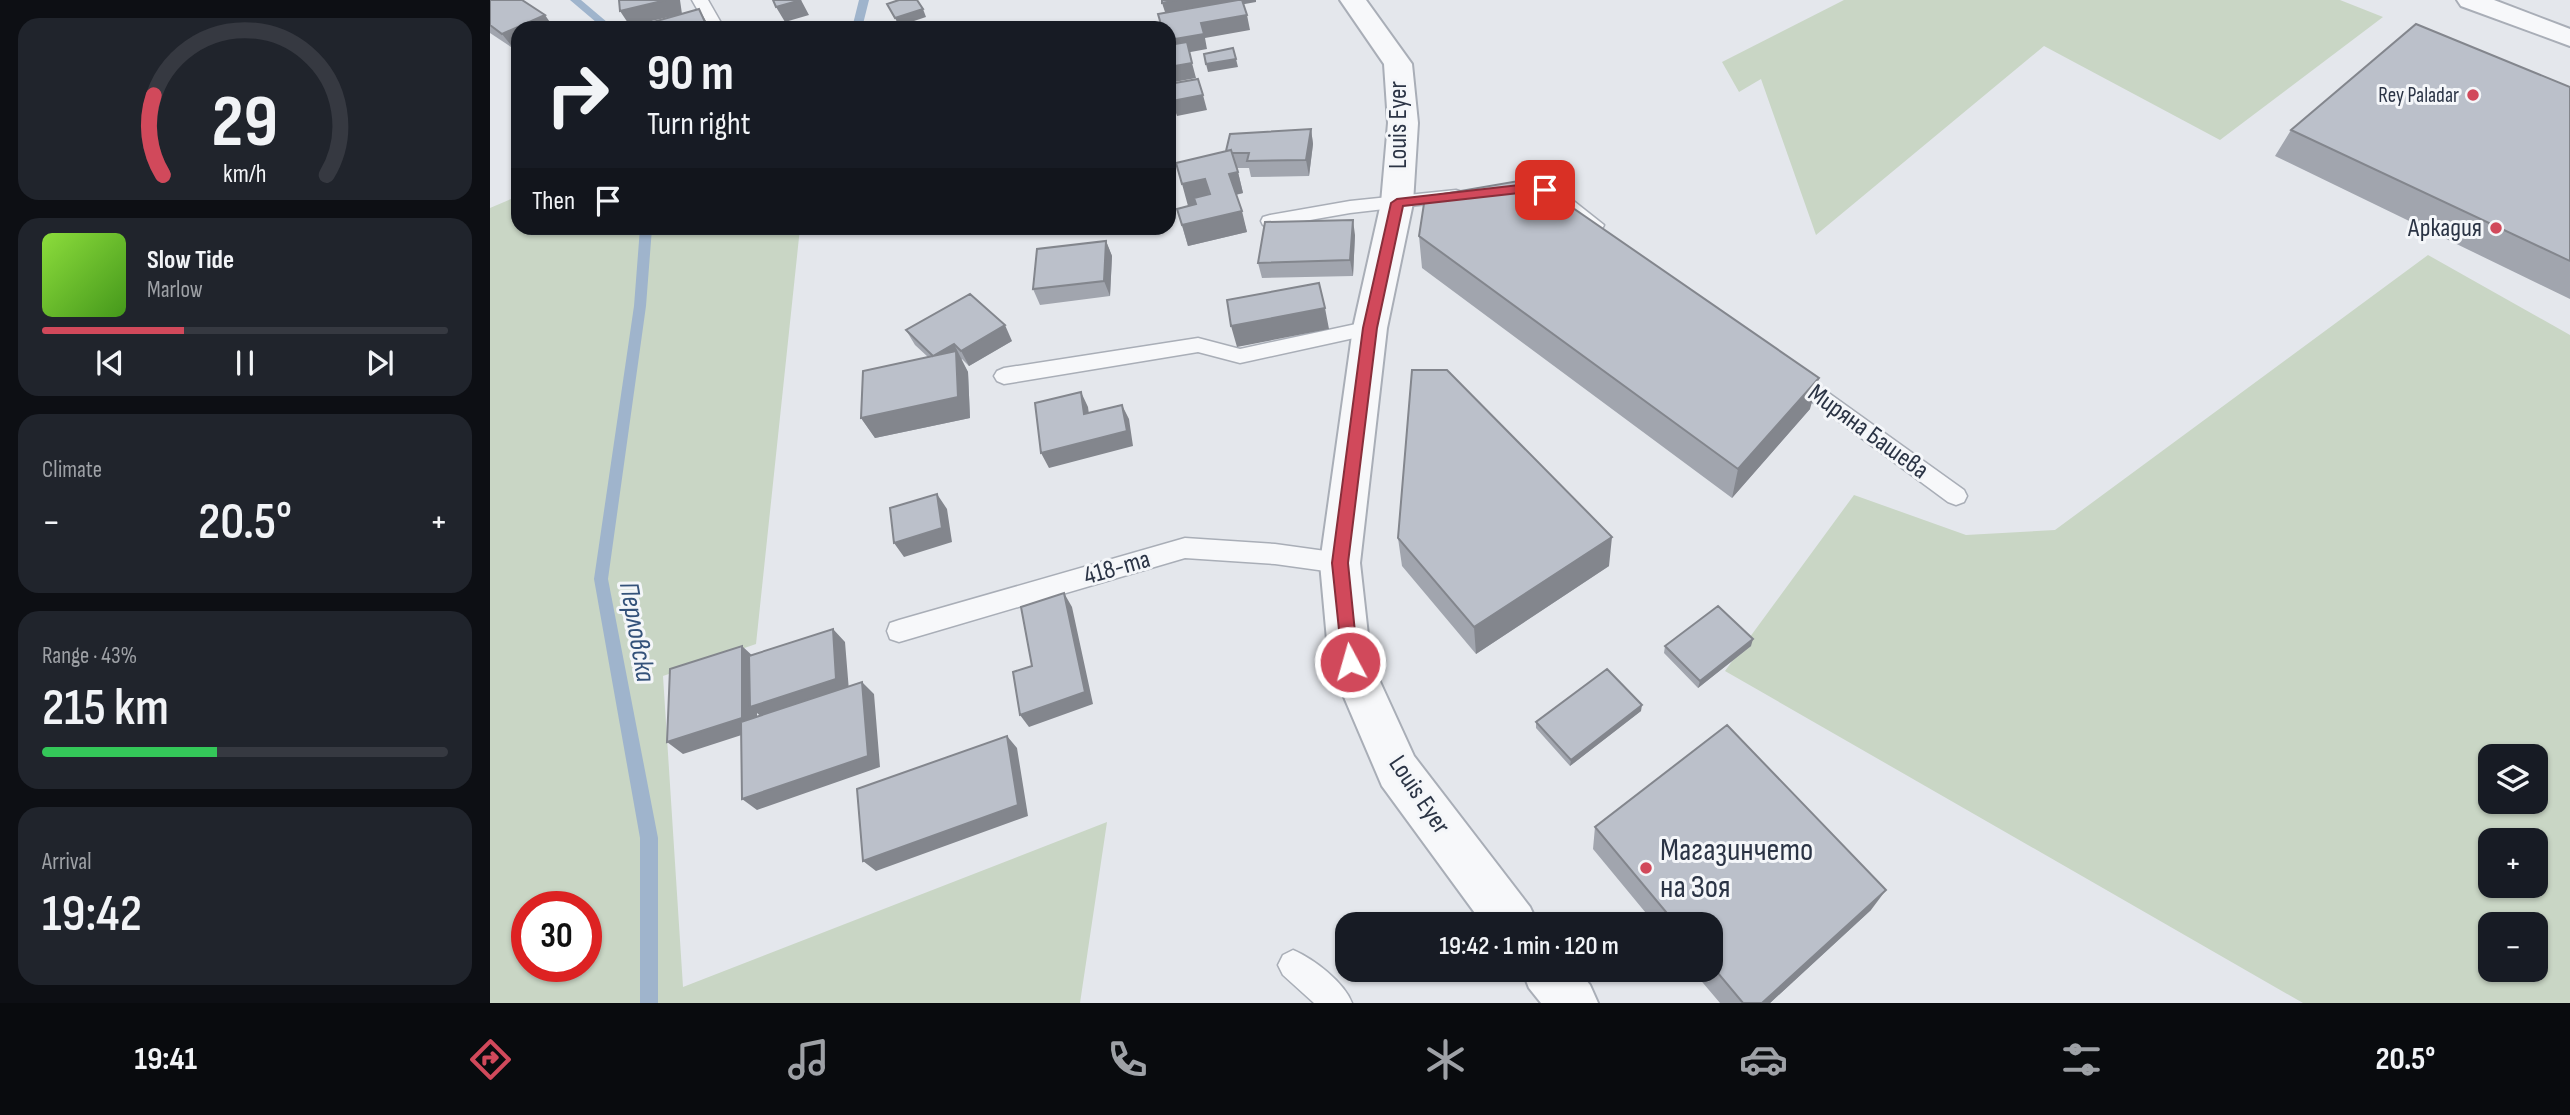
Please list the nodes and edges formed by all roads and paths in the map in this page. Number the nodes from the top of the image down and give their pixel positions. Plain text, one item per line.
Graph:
1 (700, 0) edge
2 (1353, 0) edge
3 (2470, 0) edge
4 (712, 21) edge
5 (2570, 38) edge
6 (1503, 191) edge
7 (1476, 194) edge
8 (1397, 203) junction
9 (1270, 221) edge
10 (1611, 238) edge
11 (1370, 328) junction
12 (1769, 360) edge
13 (1004, 376) dead end
14 (1956, 496) dead end
15 (1340, 563) junction
16 (899, 631) dead end
17 (1504, 912) edge
18 (1293, 965) dead end
19 (1556, 982) edge
20 (1337, 1003) edge
21 (1572, 1003) edge

1 - 4 lane
2 - 8 street, Louis Eyer
3 - 5 street
6 - 10 lane
7 - 8 lane
8 - 9 lane
8 - 11 street, Louis Eyer
11 - 13 lane
11 - 15 street, Louis Eyer
12 - 14 lane, Миряна Башева
15 - 16 lane, 418-та
15 - 17 street, Louis Eyer
18 - 20 lane
19 - 21 street

